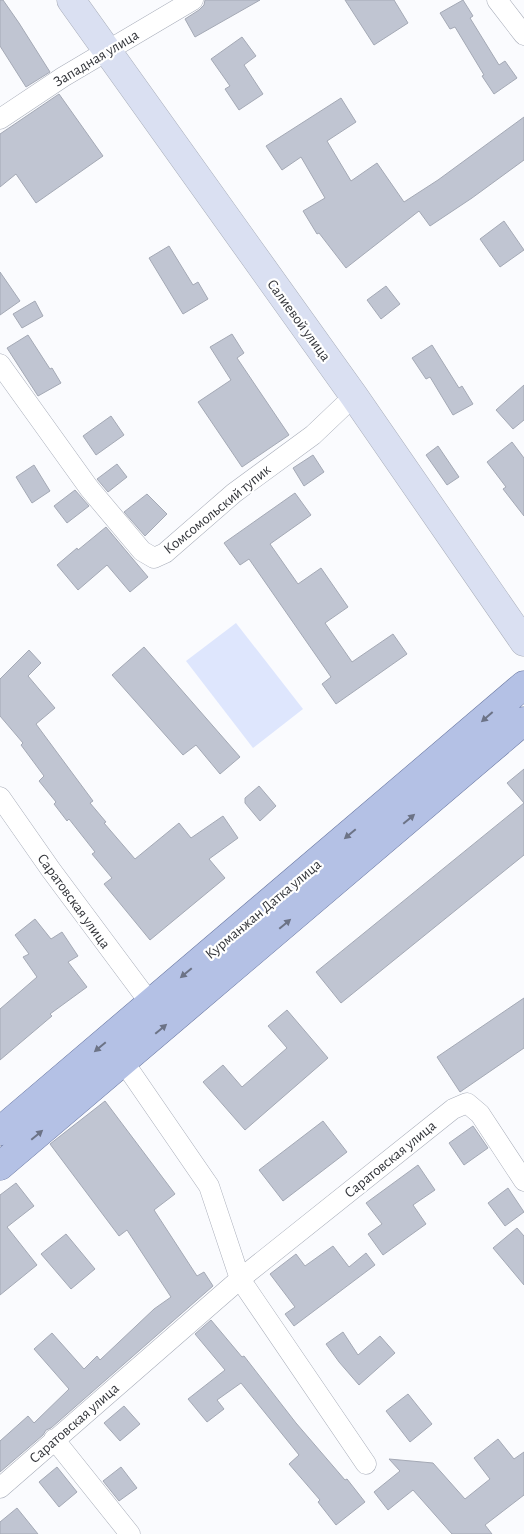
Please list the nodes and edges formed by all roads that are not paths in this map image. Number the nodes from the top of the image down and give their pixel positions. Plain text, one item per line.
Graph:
1 (71, 0) edge
2 (193, 0) edge
3 (497, 0) edge
4 (524, 36) edge
5 (107, 51) junction
6 (0, 119) edge
7 (0, 364) edge
8 (354, 396) junction
9 (524, 642) edge
10 (524, 685) edge
11 (524, 722) edge
12 (0, 797) edge
13 (150, 1004) junction
14 (124, 1061) junction
15 (0, 1131) edge
16 (0, 1166) edge
17 (524, 1181) edge
18 (240, 1279) junction
19 (54, 1439) junction
20 (366, 1464) dead end
21 (0, 1488) edge
22 (130, 1534) edge

1 - 5 main road, Салиевой улица
2 - 5 street, Западная улица
3 - 4 street
5 - 6 street, Западная улица
5 - 8 main road, Салиевой улица
7 - 8 street, Комсомольский тупик
8 - 9 main road, Салиевой улица
10 -> 13 main road, Курманжан Датка улица
14 -> 11 main road, Курманжан Датка улица
12 - 13 street, Саратовская улица
13 -> 15 main road, Курманжан Датка улица
16 -> 14 main road, Курманжан Датка улица
14 - 18 street
17 - 18 street, Саратовская улица
18 - 19 street, Саратовская улица
18 - 20 street
19 - 21 street, Саратовская улица
19 - 22 street

